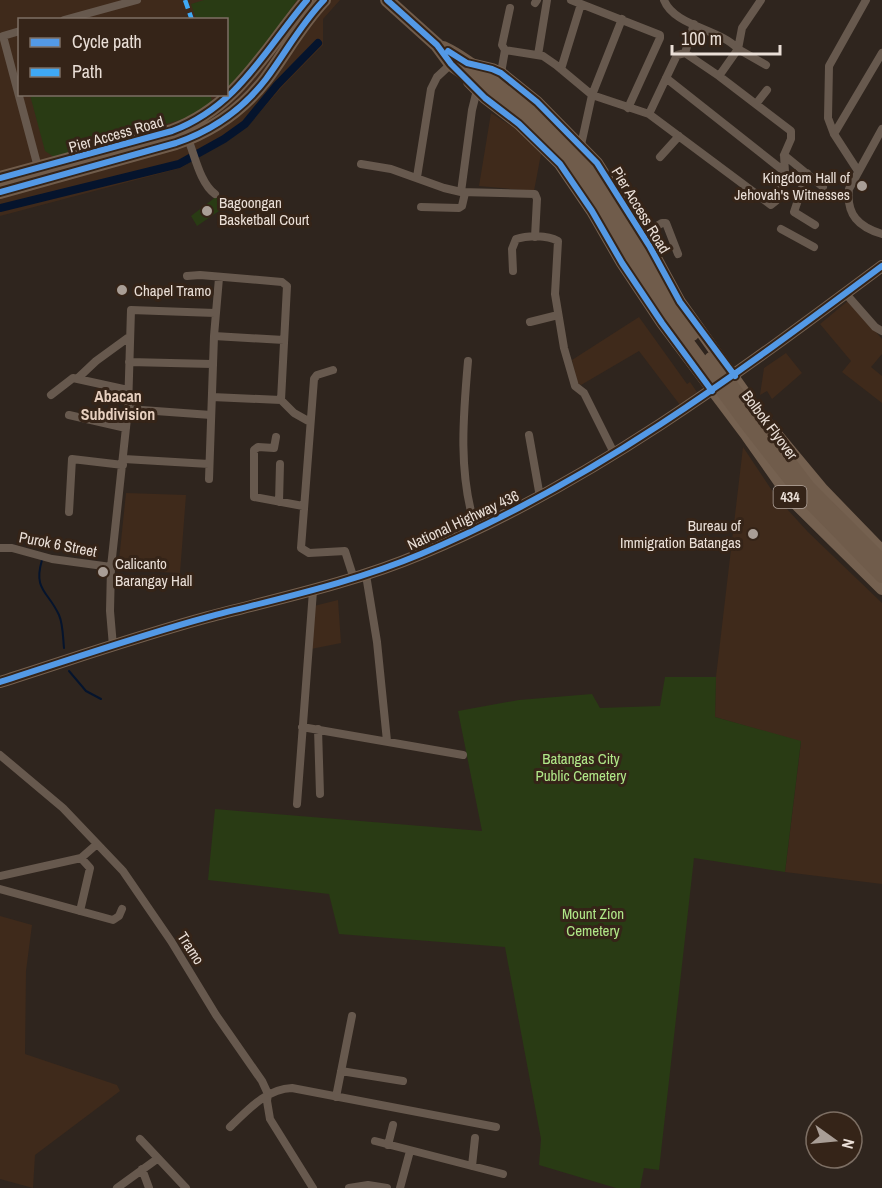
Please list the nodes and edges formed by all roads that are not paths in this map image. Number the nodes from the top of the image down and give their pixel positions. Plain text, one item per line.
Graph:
1 (137, 0) edge
2 (307, 0) edge
3 (324, 0) edge
4 (387, 0) edge
5 (547, 0) edge
6 (571, 0) edge
7 (664, 0) edge
8 (761, 0) edge
9 (866, 0) edge
10 (581, 4) junction
11 (510, 8) dead end
12 (71, 18) edge
13 (622, 19) junction
14 (694, 24) junction
15 (18, 32) edge
16 (738, 48) junction
17 (505, 50) junction
18 (685, 53) junction
19 (882, 53) edge
20 (538, 55) junction
21 (766, 65) dead end
22 (459, 66) junction
23 (561, 69) junction
24 (719, 76) junction
25 (666, 78) junction
26 (498, 83) junction
27 (477, 90) junction
28 (767, 90) dead end
29 (18, 92) edge
30 (19, 96) edge
31 (592, 96) junction
32 (756, 104) junction
33 (628, 108) junction
34 (649, 114) junction
35 (882, 129) edge
36 (834, 134) junction
37 (679, 136) junction
38 (188, 139) junction
39 (581, 145) junction
40 (784, 155) junction
41 (660, 157) dead end
42 (361, 165) dead end
43 (858, 171) junction
44 (785, 172) junction
45 (807, 173) junction
46 (40, 174) junction
47 (417, 177) junction
48 (0, 178) edge
49 (823, 187) dead end
50 (0, 192) edge
51 (463, 193) junction
52 (215, 195) dead end
53 (421, 207) dead end
54 (815, 225) dead end
55 (781, 229) dead end
56 (882, 234) edge
57 (642, 235) junction
58 (535, 237) junction
59 (814, 247) dead end
60 (678, 254) dead end
61 (882, 266) edge
62 (513, 271) dead end
63 (187, 276) dead end
64 (219, 278) junction
65 (846, 294) junction
66 (215, 313) junction
67 (558, 315) junction
68 (530, 322) dead end
69 (882, 331) edge
70 (214, 336) junction
71 (129, 337) junction
72 (284, 340) junction
73 (468, 361) dead end
74 (129, 362) junction
75 (212, 364) junction
76 (333, 370) dead end
77 (735, 376) junction
78 (78, 378) junction
79 (128, 390) junction
80 (712, 391) junction
81 (51, 395) dead end
82 (212, 397) junction
83 (281, 400) junction
84 (128, 409) junction
85 (69, 415) dead end
86 (211, 415) junction
87 (310, 422) junction
88 (126, 428) junction
89 (529, 435) dead end
90 (276, 437) dead end
91 (615, 455) junction
92 (123, 462) junction
93 (209, 464) junction
94 (280, 464) dead end
95 (209, 479) dead end
96 (540, 497) junction
97 (279, 502) junction
98 (303, 506) junction
99 (69, 512) dead end
100 (476, 529) junction
101 (0, 548) edge
102 (882, 551) edge
103 (882, 561) edge
104 (111, 567) junction
105 (882, 576) edge
106 (360, 577) junction
107 (882, 590) edge
108 (313, 591) junction
109 (113, 646) junction
110 (0, 682) edge
111 (302, 727) junction
112 (318, 729) junction
113 (387, 741) junction
114 (0, 755) edge
115 (463, 755) dead end
116 (320, 794) dead end
117 (297, 804) dead end
118 (97, 844) junction
119 (81, 858) junction
120 (0, 876) edge
121 (0, 890) edge
122 (122, 909) dead end
123 (80, 911) junction
124 (352, 1016) dead end
125 (341, 1071) junction
126 (403, 1082) dead end
127 (268, 1094) junction
128 (336, 1097) junction
129 (393, 1125) dead end
130 (230, 1127) dead end
131 (496, 1127) dead end
132 (474, 1138) dead end
133 (140, 1139) dead end
134 (375, 1142) dead end
135 (388, 1145) junction
136 (411, 1151) junction
137 (157, 1159) junction
138 (472, 1166) junction
139 (142, 1169) junction
140 (502, 1174) dead end
141 (117, 1188) edge
142 (149, 1188) edge
143 (186, 1188) edge
144 (313, 1188) edge
145 (349, 1188) edge
146 (387, 1188) edge
147 (400, 1188) edge

1 - 12 street
2 - 46 highway, Pier Access Road
3 - 38 highway
4 - 22 highway, 434
5 - 20 street
6 - 10 street
7 - 14 street
8 - 16 street
9 - 36 street
10 - 13 street
10 - 23 street
11 - 17 street
13 - 31 street
13 - 33 street
14 - 16 street
14 - 18 street
15 - 29 street
16 - 21 street
16 - 24 street
17 - 20 street
17 - 26 street
18 - 24 street
18 - 25 street
19 - 36 street
20 - 23 street
22 - 26 highway, Bolbok Flyover / 434
22 - 27 main road, 434
22 - 47 street
23 - 31 street
24 - 32 street
25 - 34 street
25 - 44 street
26 - 39 main road, Pier Access Road / 434
26 - 103 highway, Bolbok Flyover / 434
26 - 105 highway, Bolbok Flyover / 434
27 - 51 street
27 - 80 main road, 434
28 - 32 street
30 - 46 street
31 - 33 street
31 - 39 street
32 - 40 street
33 - 34 street
34 - 37 street
35 - 43 street
36 - 43 street
37 - 41 street
37 - 44 street
38 - 46 highway
38 - 52 street
39 - 57 main road, Pier Access Road / 434
40 - 44 street
40 - 45 street
42 - 47 street
43 - 56 street
45 - 49 street
45 - 54 street
46 - 48 highway
46 - 50 highway
47 - 51 street
51 - 53 street
51 - 58 street
55 - 59 street
57 - 60 street
57 - 77 main road, Pier Access Road / 434
58 - 62 street
58 - 67 street
61 - 65 main road, National Highway 436
63 - 64 street
64 - 66 street
64 - 72 street
65 - 69 street
65 - 77 main road, National Highway 436
66 - 70 street
66 - 71 street
67 - 68 street
67 - 91 street
70 - 72 street
70 - 75 street
71 - 74 street
71 - 78 street
72 - 83 street
73 - 100 street
74 - 75 street
74 - 79 street
75 - 82 street
76 - 87 street
77 - 80 main road, National Highway 436
77 - 102 main road, 434
78 - 79 street
78 - 81 street
79 - 84 street
80 - 91 main road, National Highway 436
80 - 107 main road, 434
82 - 83 street
82 - 86 street
83 - 87 street
84 - 86 street
84 - 88 street
85 - 88 street
86 - 93 street
87 - 98 street
88 - 92 street
89 - 96 street
90 - 97 street
91 - 96 main road, National Highway 436
92 - 93 street
92 - 99 street
92 - 104 street
93 - 95 street
94 - 97 street
96 - 100 main road, National Highway 436
97 - 98 street
98 - 106 street
100 - 106 main road, National Highway 436
101 - 104 street, Purok 6 Street
104 - 109 street
106 - 108 main road, National Highway 436
106 - 113 street
108 - 109 main road, National Highway 436
108 - 111 street
109 - 110 main road, National Highway 436
111 - 112 street
111 - 117 street
112 - 113 street
112 - 116 street
113 - 115 street
114 - 118 street, Tramo
118 - 119 street
118 - 127 street, Tramo
119 - 120 street
119 - 123 street
121 - 123 street
122 - 123 street
124 - 125 street
125 - 126 street
125 - 128 street
127 - 128 street
127 - 130 street
127 - 144 street, Tramo
128 - 131 street
129 - 135 street
132 - 138 street
133 - 137 street
134 - 135 street
135 - 136 street
136 - 138 street
136 - 147 street
137 - 139 street
137 - 143 street
138 - 140 street
139 - 141 street
139 - 142 street
145 - 146 street

